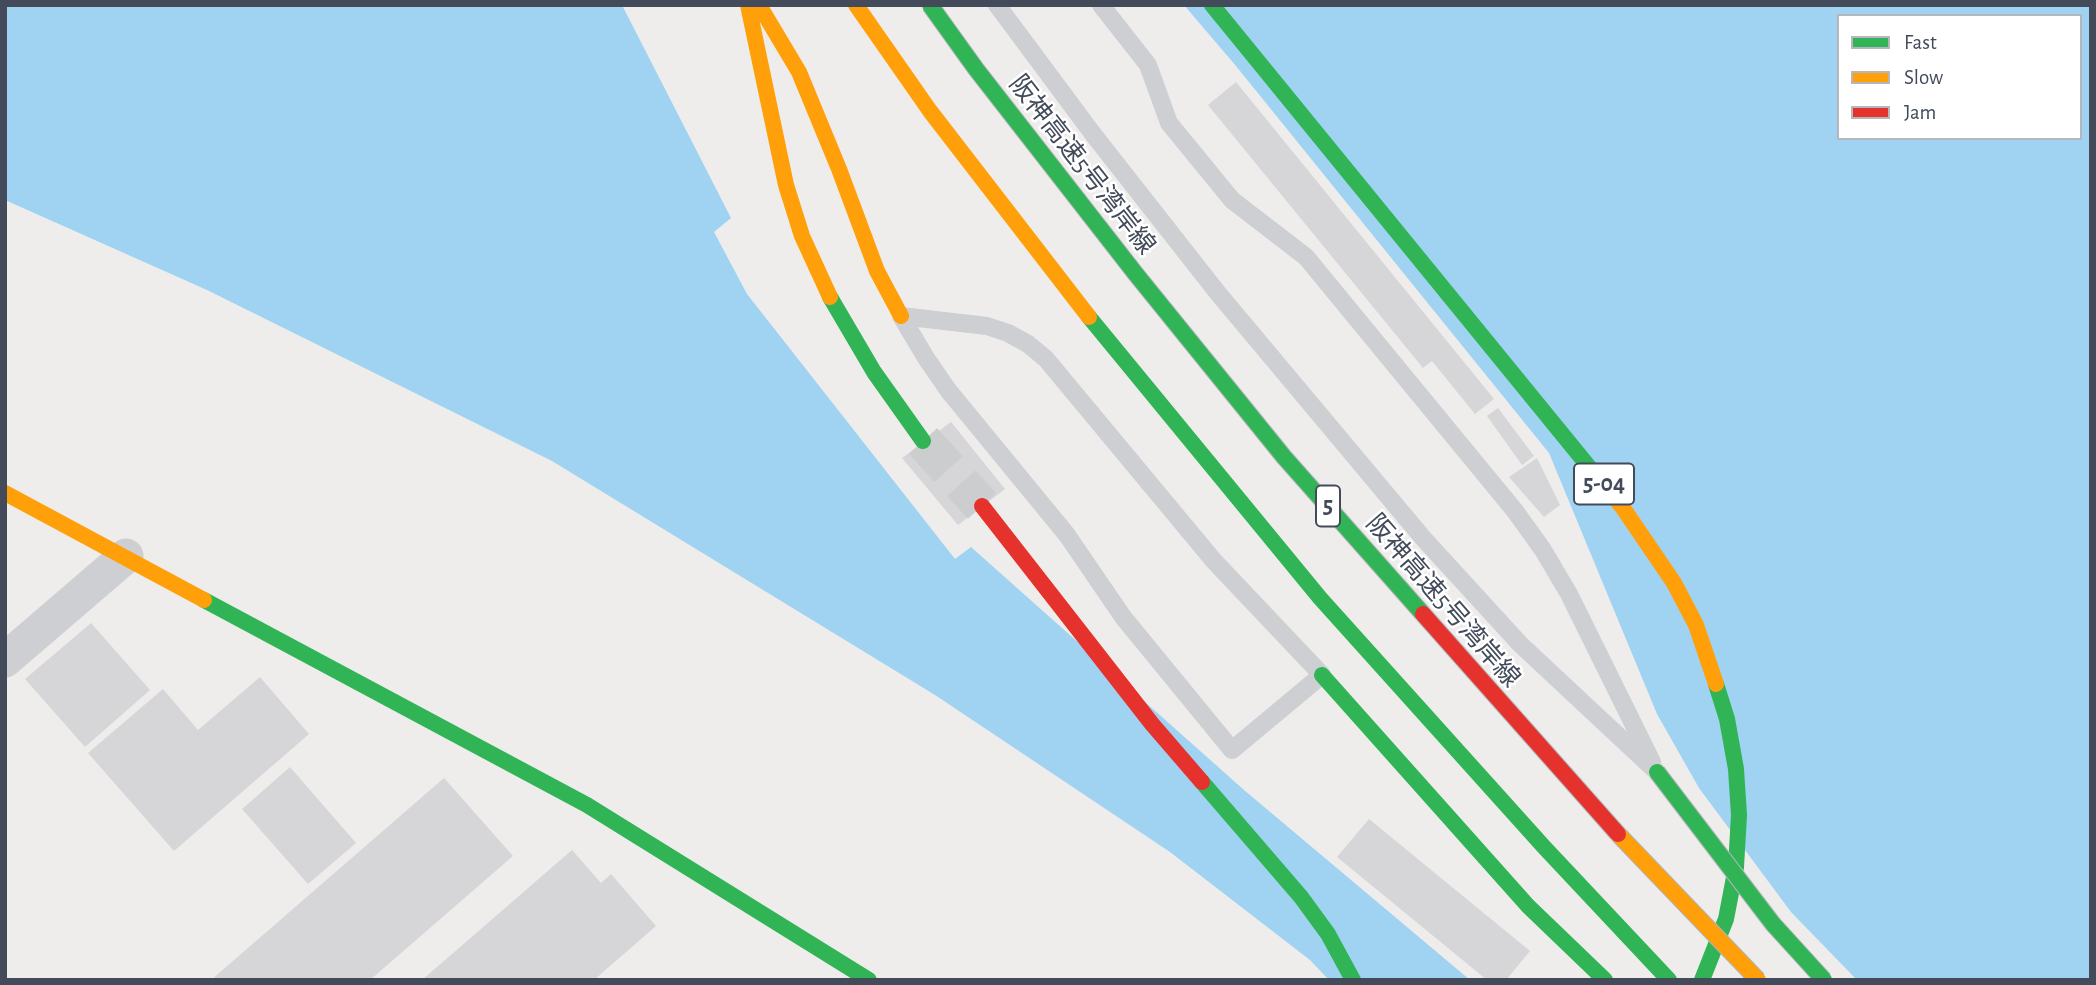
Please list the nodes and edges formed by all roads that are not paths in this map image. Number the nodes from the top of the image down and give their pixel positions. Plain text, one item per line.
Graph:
1 (748, 5) edge
2 (759, 5) edge
3 (856, 5) edge
4 (930, 5) edge
5 (997, 5) edge
6 (1101, 5) edge
7 (1212, 5) edge
8 (901, 316) junction
9 (923, 441) tunnel mouth
10 (5, 493) edge
11 (982, 506) tunnel mouth
12 (126, 556) junction
13 (5, 660) edge
14 (1322, 675) junction
15 (1657, 772) junction
16 (869, 980) edge
17 (1353, 980) edge
18 (1605, 980) edge
19 (1669, 980) edge
20 (1702, 980) edge
21 (1758, 980) edge
22 (1824, 980) edge

1 - 9 main road
2 - 8 main road
3 - 19 main road
4 - 21 main road, 阪神高速5号湾岸線 / 5, bridge
5 - 15 lane
6 - 15 lane
7 - 20 main road, 5-04, bridge
8 - 14 lane
8 - 14 lane
10 - 12 main road
11 - 17 main road
12 - 13 street
12 - 16 main road
14 - 18 main road
15 - 22 main road, bridge

